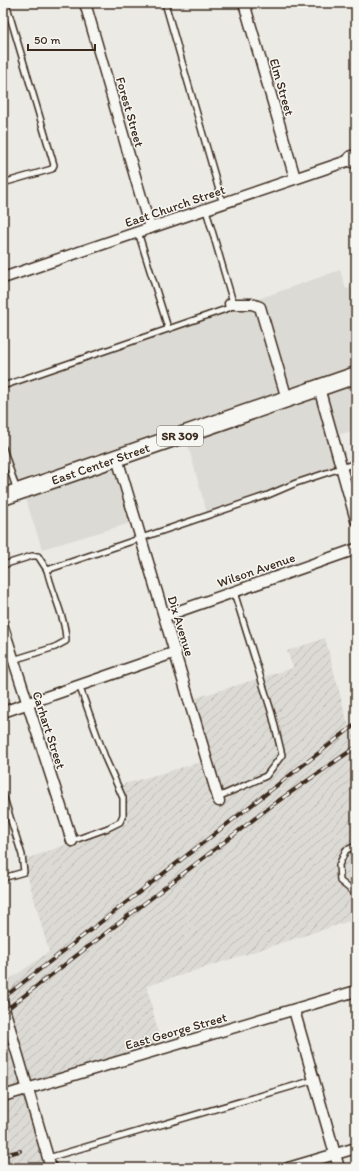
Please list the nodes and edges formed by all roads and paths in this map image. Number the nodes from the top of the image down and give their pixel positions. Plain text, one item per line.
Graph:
1 (6, 3) edge
2 (85, 3) edge
3 (165, 3) edge
4 (244, 3) edge
5 (355, 159) edge
6 (295, 178) junction
7 (3, 183) edge
8 (223, 204) junction
9 (206, 210) junction
10 (150, 228) junction
11 (138, 232) junction
12 (3, 278) edge
13 (230, 304) junction
14 (168, 328) junction
15 (356, 375) edge
16 (3, 386) edge
17 (319, 388) junction
18 (287, 399) junction
19 (3, 448) edge
20 (116, 458) junction
21 (356, 463) edge
22 (341, 468) junction
23 (10, 494) edge
24 (356, 520) edge
25 (141, 537) junction
26 (356, 549) edge
27 (3, 565) edge
28 (47, 570) junction
29 (234, 592) junction
30 (165, 616) junction
31 (3, 627) edge
32 (176, 652) junction
33 (13, 660) junction
34 (79, 685) junction
35 (27, 703) junction
36 (3, 712) edge
37 (3, 795) edge
38 (219, 799) joint
39 (72, 840) joint
40 (356, 846) edge
41 (3, 878) edge
42 (356, 894) edge
43 (356, 991) edge
44 (3, 1005) edge
45 (294, 1010) junction
46 (314, 1080) junction
47 (27, 1088) junction
48 (3, 1096) edge
49 (356, 1148) edge
50 (335, 1155) junction
51 (49, 1163) edge
52 (288, 1168) edge
53 (339, 1168) edge

1 - 7 lane
2 - 10 street, Forest Street
3 - 8 lane
4 - 6 street, Elm Street
5 - 6 street, East Church Street
6 - 8 street, East Church Street
8 - 9 street, East Church Street
9 - 10 street, East Church Street
9 - 13 lane
10 - 11 street, East Church Street
11 - 12 street, East Church Street
11 - 14 lane
13 - 14 lane
13 - 18 street
14 - 16 lane
15 - 17 main road, East Center Street / SR 309
17 - 18 main road, East Center Street / SR 309
17 - 22 street
18 - 20 main road, East Center Street / SR 309
19 - 23 lane
20 - 23 main road, East Center Street / SR 309
20 - 25 street, Dix Avenue
21 - 22 lane
22 - 24 street
22 - 25 lane
25 - 28 lane
25 - 30 street, Dix Avenue
26 - 29 street, Wilson Avenue
27 - 28 lane
28 - 33 lane
29 - 30 street, Wilson Avenue
29 - 38 lane
30 - 32 street, Dix Avenue
31 - 33 street, Carhart Street
32 - 34 street
32 - 38 street, Dix Avenue
33 - 35 street, Carhart Street
34 - 35 street
34 - 39 lane
35 - 36 street
35 - 39 street, Carhart Street
37 - 41 lane
40 - 42 lane
43 - 45 street, East George Street
44 - 47 street
45 - 46 street
45 - 47 street, East George Street
46 - 50 street
46 - 51 lane
47 - 48 street, East George Street
47 - 51 street
49 - 50 street
50 - 52 street
50 - 53 street

